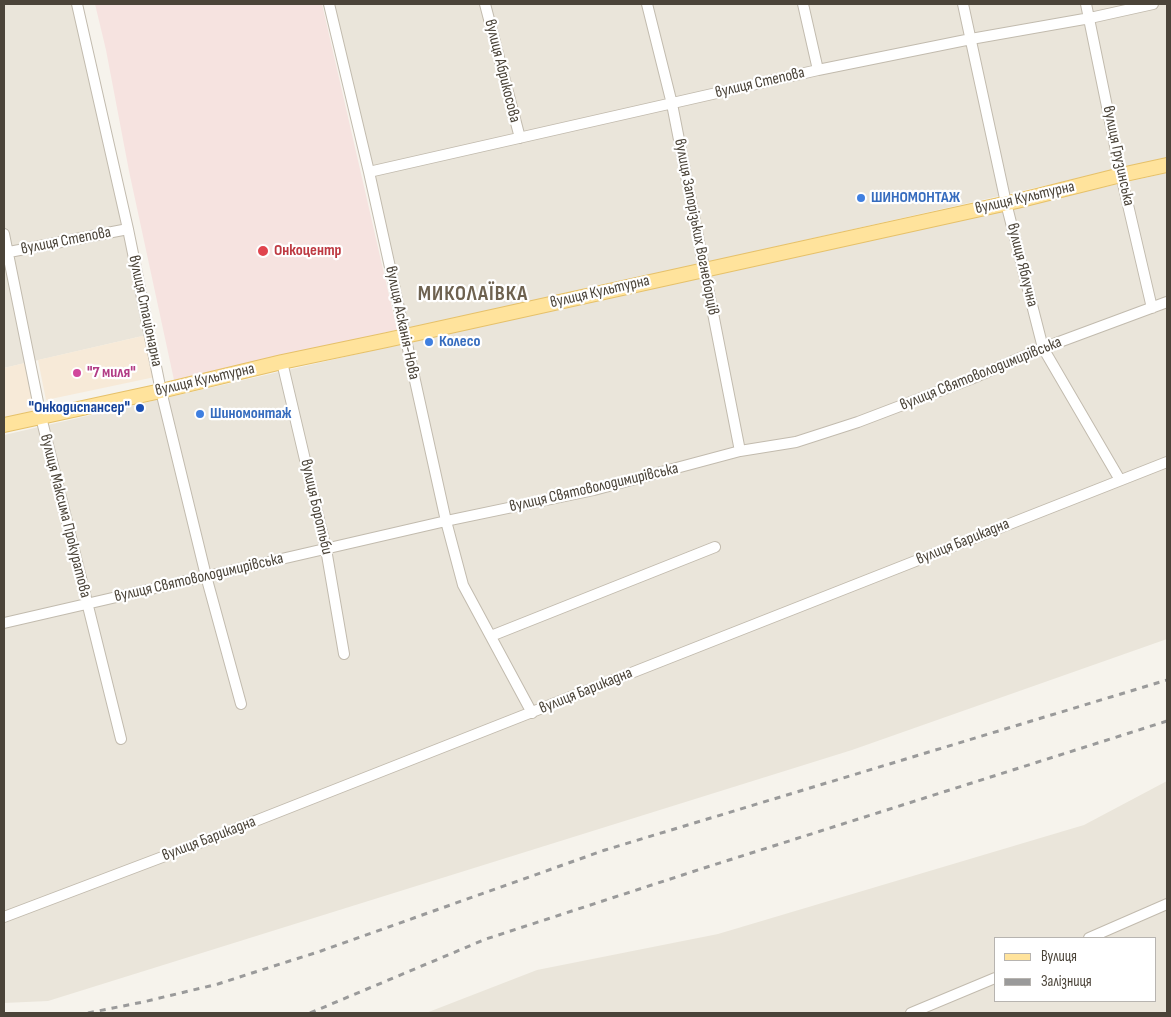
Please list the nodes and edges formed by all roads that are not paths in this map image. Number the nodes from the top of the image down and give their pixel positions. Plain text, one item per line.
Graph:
1 (77, 4) edge
2 (329, 4) edge
3 (485, 4) edge
4 (647, 4) edge
5 (803, 4) edge
6 (963, 4) edge
7 (1086, 4) edge
8 (1153, 4) edge
9 (1090, 18) junction
10 (971, 38) junction
11 (818, 70) junction
12 (672, 104) junction
13 (520, 138) junction
14 (1167, 165) edge
15 (369, 172) junction
16 (1121, 175) junction
17 (1006, 203) junction
18 (128, 229) junction
19 (4, 234) edge
20 (6, 253) edge
21 (705, 269) junction
22 (1167, 302) edge
23 (1152, 308) junction
24 (404, 336) junction
25 (1043, 348) junction
26 (282, 362) junction
27 (161, 391) junction
28 (41, 417) junction
29 (4, 425) edge
30 (740, 451) junction
31 (1167, 462) edge
32 (1120, 480) junction
33 (446, 521) junction
34 (715, 546) dead end
35 (326, 549) junction
36 (206, 576) junction
37 (87, 605) junction
38 (4, 623) edge
39 (491, 636) junction
40 (344, 654) dead end
41 (241, 704) dead end
42 (532, 713) junction
43 (121, 739) dead end
44 (1167, 904) edge
45 (4, 917) edge
46 (1091, 937) edge
47 (994, 978) edge
48 (911, 1013) edge

1 - 18 street, вулиця Стаціонарна
2 - 15 street, вулиця Асканія-Нова
3 - 13 street, вулиця Абрикосова
4 - 12 street, вулиця Запорізьких Вогнеборців
5 - 11 street
6 - 10 street, вулиця Яблучна
7 - 9 street, вулиця Грузинська
8 - 9 street, вулиця Степова
9 - 10 street, вулиця Степова
9 - 16 street, вулиця Грузинська
10 - 11 street, вулиця Степова
10 - 17 street, вулиця Яблучна
11 - 12 street, вулиця Степова
12 - 13 street, вулиця Степова
12 - 21 street, вулиця Запорізьких Вогнеборців
13 - 15 street, вулиця Степова
14 - 16 main road, вулиця Культурна
15 - 24 street, вулиця Асканія-Нова
16 - 17 main road, вулиця Культурна
16 - 23 street, вулиця Грузинська
17 - 21 main road, вулиця Культурна
17 - 25 street, вулиця Яблучна
18 - 20 street, вулиця Степова
18 - 27 street, вулиця Стаціонарна
19 - 20 street, вулиця Максима Прокуратова
20 - 28 street, вулиця Максима Прокуратова
21 - 24 main road, вулиця Культурна
21 - 30 street, вулиця Запорізьких Вогнеборців
22 - 23 street, вулиця Святоволодимирівська
23 - 25 street, вулиця Святоволодимирівська
24 - 26 main road, вулиця Культурна
24 - 33 street, вулиця Асканія-Нова
25 - 30 street, вулиця Святоволодимирівська
25 - 32 street, вулиця Яблучна
26 - 27 main road, вулиця Культурна
26 - 35 street, вулиця Боротьби
27 - 28 main road, вулиця Культурна
27 - 36 street, вулиця Стаціонарна
28 - 29 main road, вулиця Культурна
28 - 37 street, вулиця Максима Прокуратова
30 - 33 street, вулиця Святоволодимирівська
31 - 32 street, вулиця Барикадна
32 - 42 street, вулиця Барикадна
33 - 35 street, вулиця Святоволодимирівська
33 - 39 street, вулиця Асканія-Нова
34 - 39 street
35 - 36 street, вулиця Святоволодимирівська
35 - 40 street, вулиця Боротьби
36 - 37 street, вулиця Святоволодимирівська
36 - 41 street, вулиця Стаціонарна
37 - 38 street, вулиця Святоволодимирівська
37 - 43 street, вулиця Максима Прокуратова
39 - 42 street, вулиця Асканія-Нова
42 - 45 street, вулиця Барикадна
44 - 46 street
47 - 48 street

